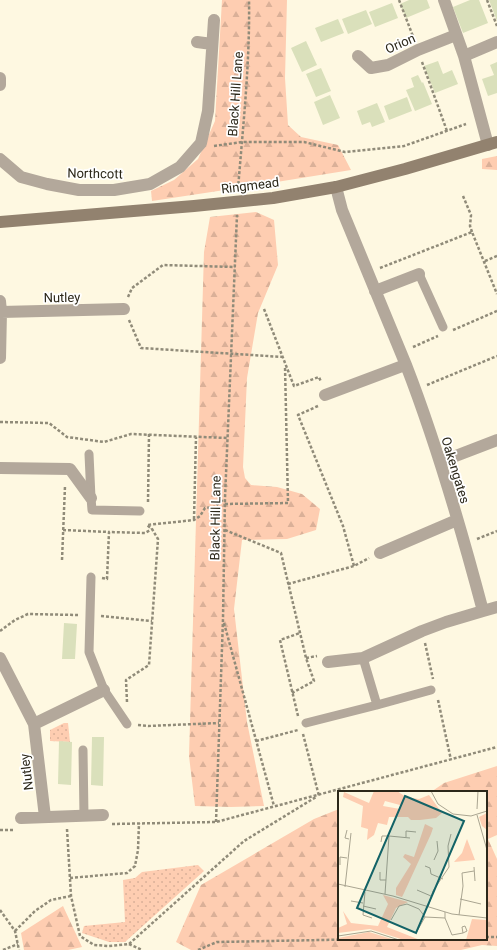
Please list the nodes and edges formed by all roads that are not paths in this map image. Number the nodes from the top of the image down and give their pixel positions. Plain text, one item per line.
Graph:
1 (444, 0) edge
2 (214, 20) dead end
3 (456, 34) junction
4 (197, 42) dead end
5 (497, 42) edge
6 (212, 44) junction
7 (358, 56) dead end
8 (464, 56) junction
9 (0, 78) edge
10 (0, 85) edge
11 (492, 143) edge
12 (0, 159) edge
13 (336, 187) junction
14 (0, 222) edge
15 (419, 274) joint
16 (375, 291) junction
17 (1, 306) edge
18 (124, 309) road end
19 (443, 327) dead end
20 (0, 358) edge
21 (406, 365) junction
22 (325, 395) road end
23 (497, 440) edge
24 (89, 454) dead end
25 (440, 462) junction
26 (0, 468) edge
27 (91, 498) junction
28 (140, 511) dead end
29 (457, 520) junction
30 (380, 553) road end
31 (91, 577) road end
32 (497, 607) edge
33 (483, 611) junction
34 (0, 658) edge
35 (363, 658) junction
36 (328, 662) dead end
37 (104, 690) junction
38 (430, 690) dead end
39 (377, 705) junction
40 (34, 724) junction
41 (127, 724) road end
42 (304, 726) road end
43 (83, 750) dead end
44 (103, 815) dead end
45 (84, 816) junction
46 (45, 817) junction
47 (21, 818) dead end

1 - 3 street
2 - 6 street
3 - 7 street, Orion
3 - 8 street
4 - 6 street
5 - 8 street
6 - 12 street, Northcott
8 - 11 street
9 - 10 street
11 - 13 street, Ringmead
13 - 14 street, Ringmead
13 - 16 street, Oakengates
15 - 16 street
15 - 19 lane
16 - 21 street, Oakengates
17 - 18 street, Nutley
17 - 20 street, Nutley
21 - 22 street
21 - 25 street, Oakengates
23 - 25 street
24 - 27 lane
25 - 29 street, Oakengates
26 - 27 street
27 - 28 lane
29 - 30 street
29 - 33 street, Oakengates
31 - 37 lane
32 - 33 street
33 - 35 street
34 - 40 street, Nutley
35 - 36 street
35 - 39 lane
37 - 40 street
37 - 41 lane
38 - 39 lane
39 - 42 lane
40 - 46 street, Nutley
43 - 45 lane
44 - 45 street
45 - 46 street
46 - 47 street

